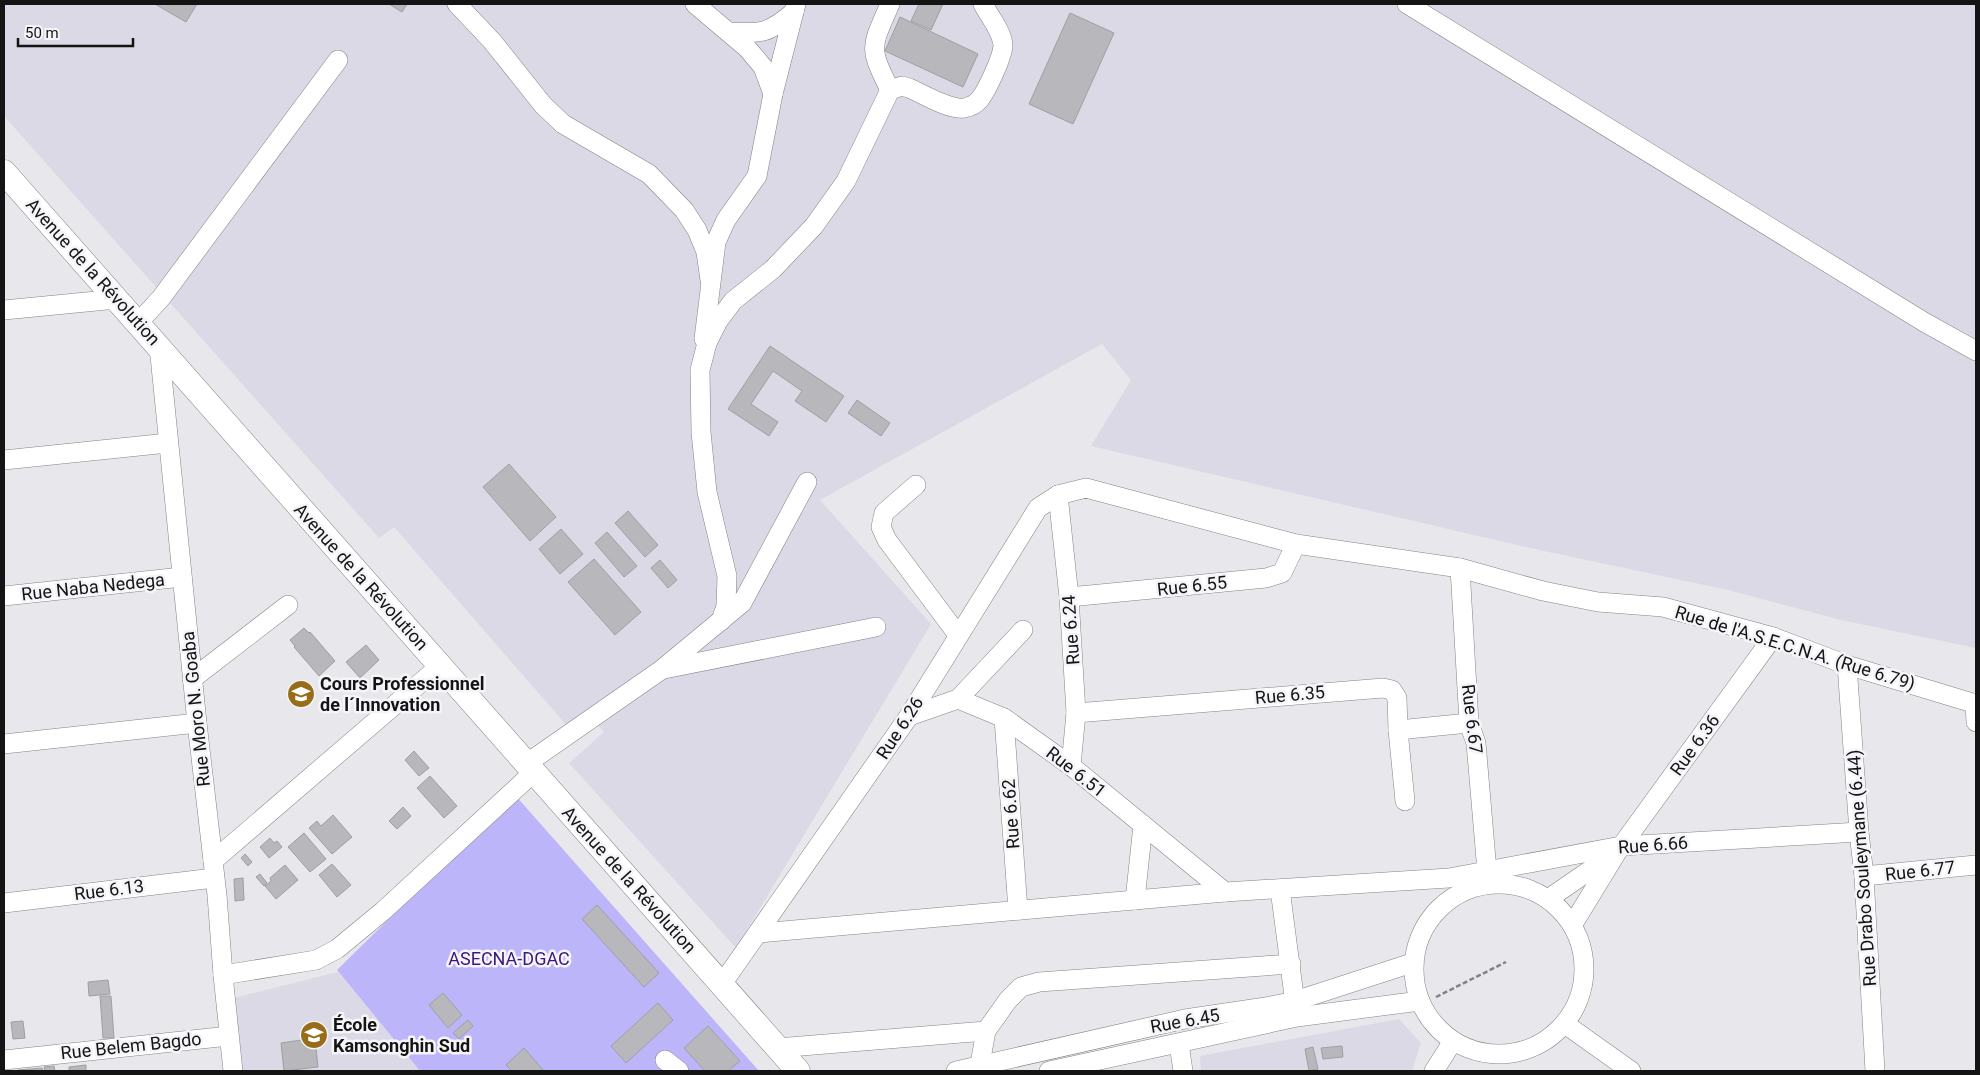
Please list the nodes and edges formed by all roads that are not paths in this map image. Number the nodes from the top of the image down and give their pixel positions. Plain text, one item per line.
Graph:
1 (457, 4) edge
2 (695, 4) edge
3 (890, 4) edge
4 (982, 4) edge
5 (1407, 4) edge
6 (795, 8) edge
7 (729, 32) junction
8 (338, 60) dead end
9 (890, 90) junction
10 (774, 94) junction
11 (4, 172) edge
12 (710, 280) junction
13 (117, 300) junction
14 (4, 310) edge
15 (138, 323) junction
16 (159, 346) junction
17 (1976, 351) edge
18 (700, 370) junction
19 (168, 443) junction
20 (4, 460) edge
21 (807, 482) dead end
22 (916, 485) dead end
23 (1086, 488) joint
24 (1058, 495) junction
25 (1296, 544) junction
26 (1460, 568) junction
27 (182, 577) junction
28 (4, 596) edge
29 (1070, 598) junction
30 (288, 605) dead end
31 (721, 621) junction
32 (876, 626) dead end
33 (1023, 630) dead end
34 (958, 635) junction
35 (1773, 638) junction
36 (1847, 665) junction
37 (440, 666) junction
38 (661, 670) junction
39 (192, 679) junction
40 (958, 700) junction
41 (1975, 703) edge
42 (1076, 713) junction
43 (909, 716) junction
44 (1004, 718) junction
45 (197, 722) junction
46 (1976, 722) edge
47 (1469, 723) junction
48 (1398, 730) junction
49 (4, 744) edge
50 (1071, 766) junction
51 (530, 768) junction
52 (1405, 801) dead end
53 (1143, 825) junction
54 (1859, 832) junction
55 (1619, 849) junction
56 (1976, 865) edge
57 (214, 869) junction
58 (1487, 871) junction
59 (1864, 876) junction
60 (1280, 889) junction
61 (1225, 892) junction
62 (1548, 898) junction
63 (1134, 900) junction
64 (4, 903) edge
65 (1018, 910) junction
66 (1573, 924) junction
67 (760, 932) junction
68 (1412, 962) junction
69 (1291, 964) junction
70 (223, 975) junction
71 (722, 984) junction
72 (1420, 1003) junction
73 (1296, 1009) junction
74 (1565, 1024) junction
75 (1160, 1025) junction
76 (986, 1031) junction
77 (229, 1036) junction
78 (1453, 1042) junction
79 (1070, 1044) junction
80 (1173, 1045) junction
81 (4, 1060) edge
82 (786, 1063) edge
83 (1506, 1063) edge
84 (1076, 1066) junction
85 (981, 1068) edge
86 (233, 1071) edge
87 (956, 1071) edge
88 (1049, 1071) edge
89 (1182, 1071) edge
90 (1434, 1071) edge
91 (1631, 1071) edge
92 (1875, 1071) edge

1 - 12 street
2 - 7 street
3 - 9 street
4 - 9 street
5 - 17 street
6 - 7 street
6 - 10 street
7 - 10 street
8 - 15 street
9 - 18 street
10 - 12 street
11 - 13 main road, Avenue de la Révolution
12 - 18 street
13 - 14 street
13 - 15 main road, Avenue de la Révolution
15 - 16 main road, Avenue de la Révolution
16 - 19 street, Rue Moro N. Goaba
16 - 37 main road, Avenue de la Révolution
18 - 31 street
19 - 20 street
19 - 27 street, Rue Moro N. Goaba
21 - 31 street
22 - 34 street
23 - 24 street, Rue 6.26
23 - 25 street, Rue de l'A.S.E.C.N.A. (Rue 6.79)
24 - 29 street, Rue 6.24
24 - 34 street, Rue 6.26
25 - 26 street, Rue de l'A.S.E.C.N.A. (Rue 6.79)
25 - 29 street, Rue 6.55
26 - 35 street, Rue de l'A.S.E.C.N.A. (Rue 6.79)
26 - 47 street, Rue 6.67
27 - 28 street, Rue Naba Nedega
27 - 39 street, Rue Moro N. Goaba
29 - 42 street, Rue 6.24
30 - 39 street
31 - 38 street
32 - 38 street
33 - 40 street
34 - 43 street, Rue 6.26
35 - 36 street, Rue de l'A.S.E.C.N.A. (Rue 6.79)
35 - 55 street, Rue 6.36
36 - 41 street, Rue de l'A.S.E.C.N.A. (Rue 6.79)
36 - 54 street, Rue Drabo Souleymane (6.44)
37 - 51 main road, Avenue de la Révolution
37 - 57 street
38 - 51 street
39 - 45 street, Rue Moro N. Goaba
40 - 43 street
40 - 44 street, Rue 6.51
41 - 46 street
42 - 48 street, Rue 6.35
42 - 50 street, Rue 6.24
43 - 67 street, Rue 6.26
44 - 50 street, Rue 6.51
44 - 65 street, Rue 6.62
45 - 49 street
45 - 57 street, Rue Moro N. Goaba
47 - 48 street
47 - 58 street, Rue 6.67
48 - 52 street, Rue 6.35
50 - 53 street, Rue 6.51
51 - 70 street
51 - 71 main road, Avenue de la Révolution
53 - 61 street, Rue 6.51
53 - 63 street
54 - 55 street, Rue 6.66
54 - 59 street, Rue Drabo Souleymane (6.44)
55 - 58 street, Rue 6.66
55 - 62 street, Rue 6.36
55 - 66 street, Rue 6.36
56 - 59 street, Rue 6.77
57 - 64 street, Rue 6.13
57 - 70 street, Rue Moro N. Goaba
58 - 60 street, Rue 6.66
59 - 92 street, Rue Drabo Souleymane (6.44)
60 - 61 street, Rue 6.66
60 - 69 street
61 - 63 street, Rue 6.66
62 - 66 street
62 - 68 street
63 - 65 street, Rue 6.66
65 - 67 street, Rue 6.66
66 - 74 street
67 - 71 street, Rue 6.26
68 - 72 street
68 - 73 street, Rue 6.45
69 - 73 street
69 - 76 street
70 - 77 street, Rue Moro N. Goaba
71 - 82 main road, Avenue de la Révolution
72 - 73 street, Rue 6.45
72 - 78 street
73 - 75 street, Rue 6.45
73 - 80 street, Rue 6.45
74 - 83 street
74 - 91 street
75 - 79 street, Rue 6.45
75 - 80 street
76 - 82 street
76 - 85 street
77 - 81 street, Rue Belem Bagdo
77 - 86 street, Rue Moro N. Goaba
78 - 83 street
78 - 90 street
79 - 84 street
79 - 85 street, Rue 6.45
80 - 84 street, Rue 6.45
80 - 89 street
84 - 88 street, Rue 6.45
85 - 87 street, Rue 6.45

